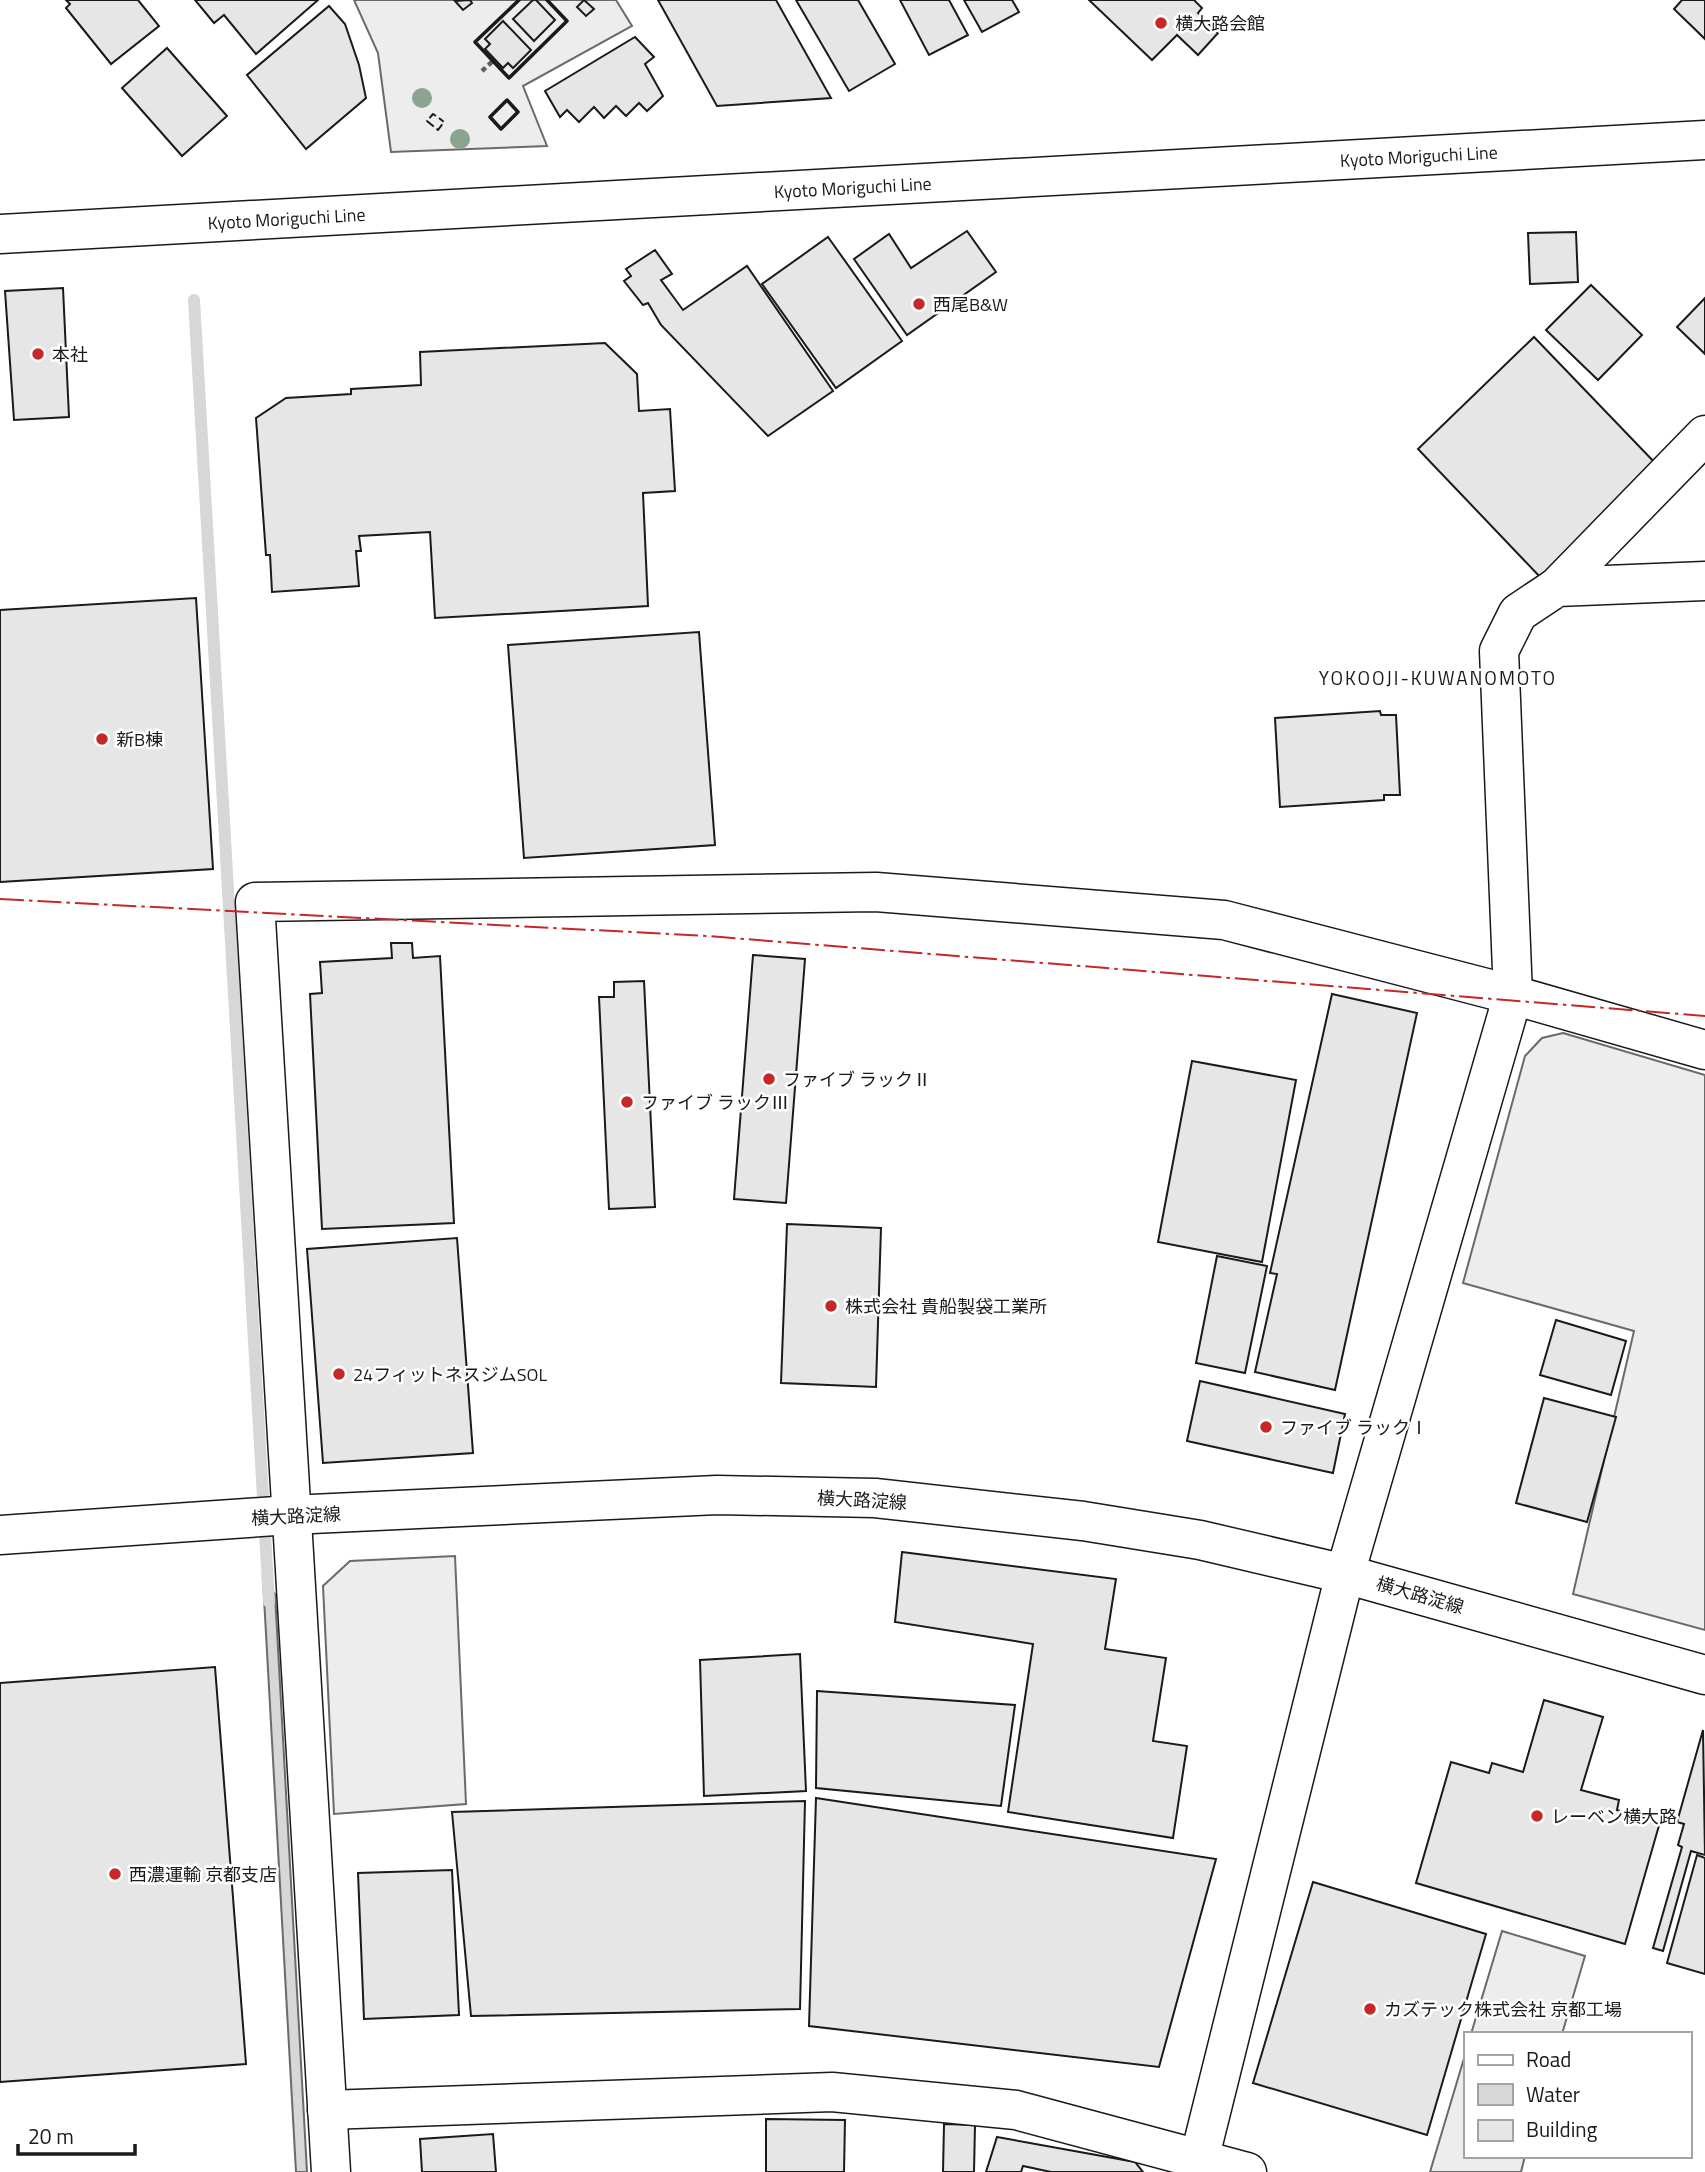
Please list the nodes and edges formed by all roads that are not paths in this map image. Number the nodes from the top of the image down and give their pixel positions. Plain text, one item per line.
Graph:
1 (1705, 140) edge
2 (0, 234) edge
3 (1705, 435) edge
4 (1705, 581) edge
5 (1557, 587) junction
6 (1513, 995) junction
7 (1705, 1050) edge
8 (290, 1516) junction
9 (0, 1535) edge
10 (1345, 1574) junction
11 (1705, 1675) edge
12 (327, 2110) junction
13 (1198, 2166) edge
14 (331, 2172) edge
15 (1247, 2172) edge

1 - 2 street, Kyoto Moriguchi Line
3 - 5 street
4 - 5 street
5 - 6 street
6 - 7 street
6 - 8 street
6 - 10 street
8 - 9 street, 横大路淀線
8 - 10 street, 横大路淀線
8 - 12 street
10 - 11 street, 横大路淀線
10 - 13 street
12 - 13 street
12 - 14 street
13 - 15 street

